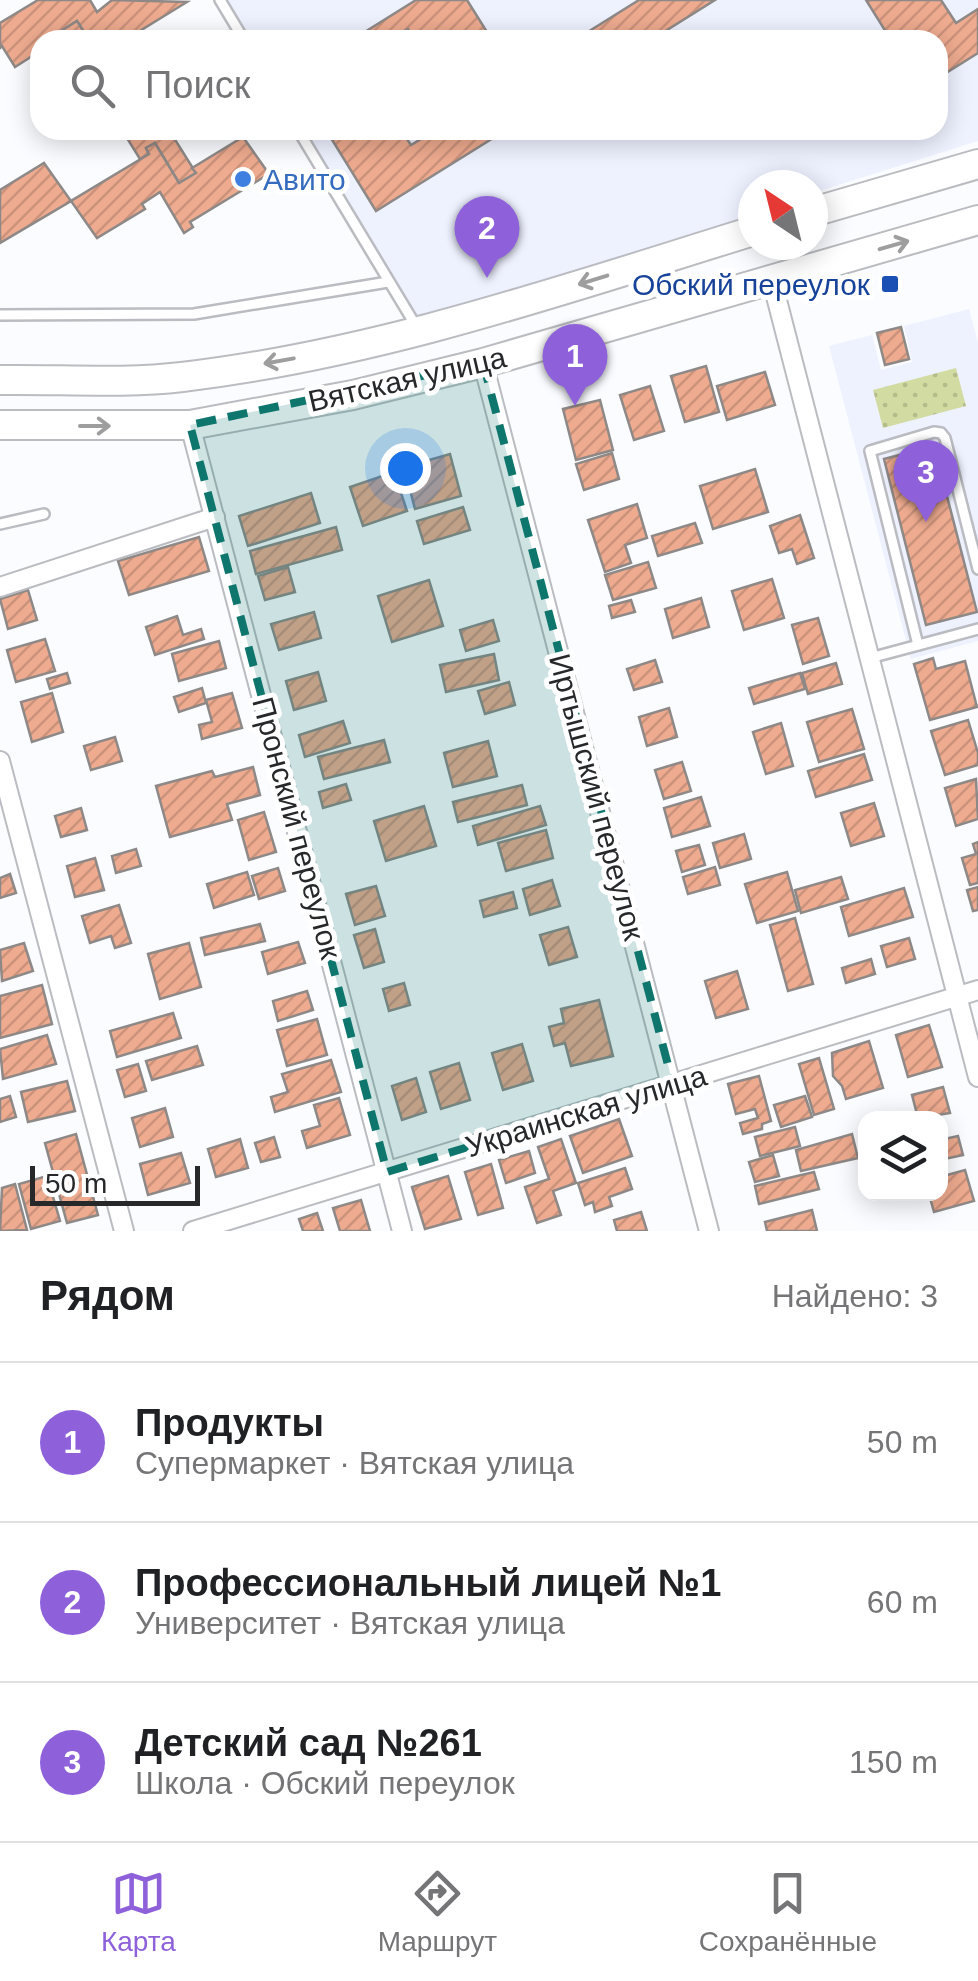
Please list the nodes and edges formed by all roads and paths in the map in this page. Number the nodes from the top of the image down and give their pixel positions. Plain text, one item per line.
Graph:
1 (220, 0) edge
2 (238, 30) edge
3 (304, 140) edge
4 (978, 164) edge
5 (828, 208) edge
6 (978, 220) edge
7 (738, 235) edge
8 (772, 281) junction
9 (388, 282) junction
10 (0, 314) edge
11 (420, 333) junction
12 (483, 363) junction
13 (179, 378) junction
14 (0, 380) edge
15 (0, 425) edge
16 (190, 425) junction
17 (44, 514) dead end
18 (215, 517) junction
19 (0, 524) edge
20 (978, 568) edge
21 (0, 587) edge
22 (978, 628) edge
23 (918, 645) junction
24 (870, 658) junction
25 (0, 762) edge
26 (978, 990) edge
27 (958, 996) junction
28 (978, 1077) edge
29 (673, 1084) junction
30 (387, 1172) junction
31 (124, 1231) edge
32 (193, 1231) edge
33 (402, 1231) edge
34 (709, 1231) edge

1 - 2 lane
3 - 9 lane
4 - 5 main road
8 -> 6 main road, Вятская улица
7 -> 11 main road, Вятская улица
8 - 12 main road, Вятская улица
8 - 24 street
9 - 10 lane
9 - 11 lane
11 -> 13 main road, Вятская улица
12 - 16 main road, Вятская улица
12 - 29 street, Иртышский переулок
13 - 14 main road, Вятская улица
13 - 16 main road
15 -> 16 main road, Вятская улица
16 - 18 street, Пронский переулок
17 - 19 lane
18 - 21 street
18 - 30 street, Пронский переулок
20 - 23 lane
22 - 23 lane
23 - 24 lane
24 - 27 street
25 - 31 street
26 - 27 street, Украинская улица
27 - 28 street
27 - 29 street, Украинская улица
29 - 30 street, Украинская улица
29 - 34 street, Иртышский переулок
30 - 32 street, Украинская улица
30 - 33 street, Пронский переулок

